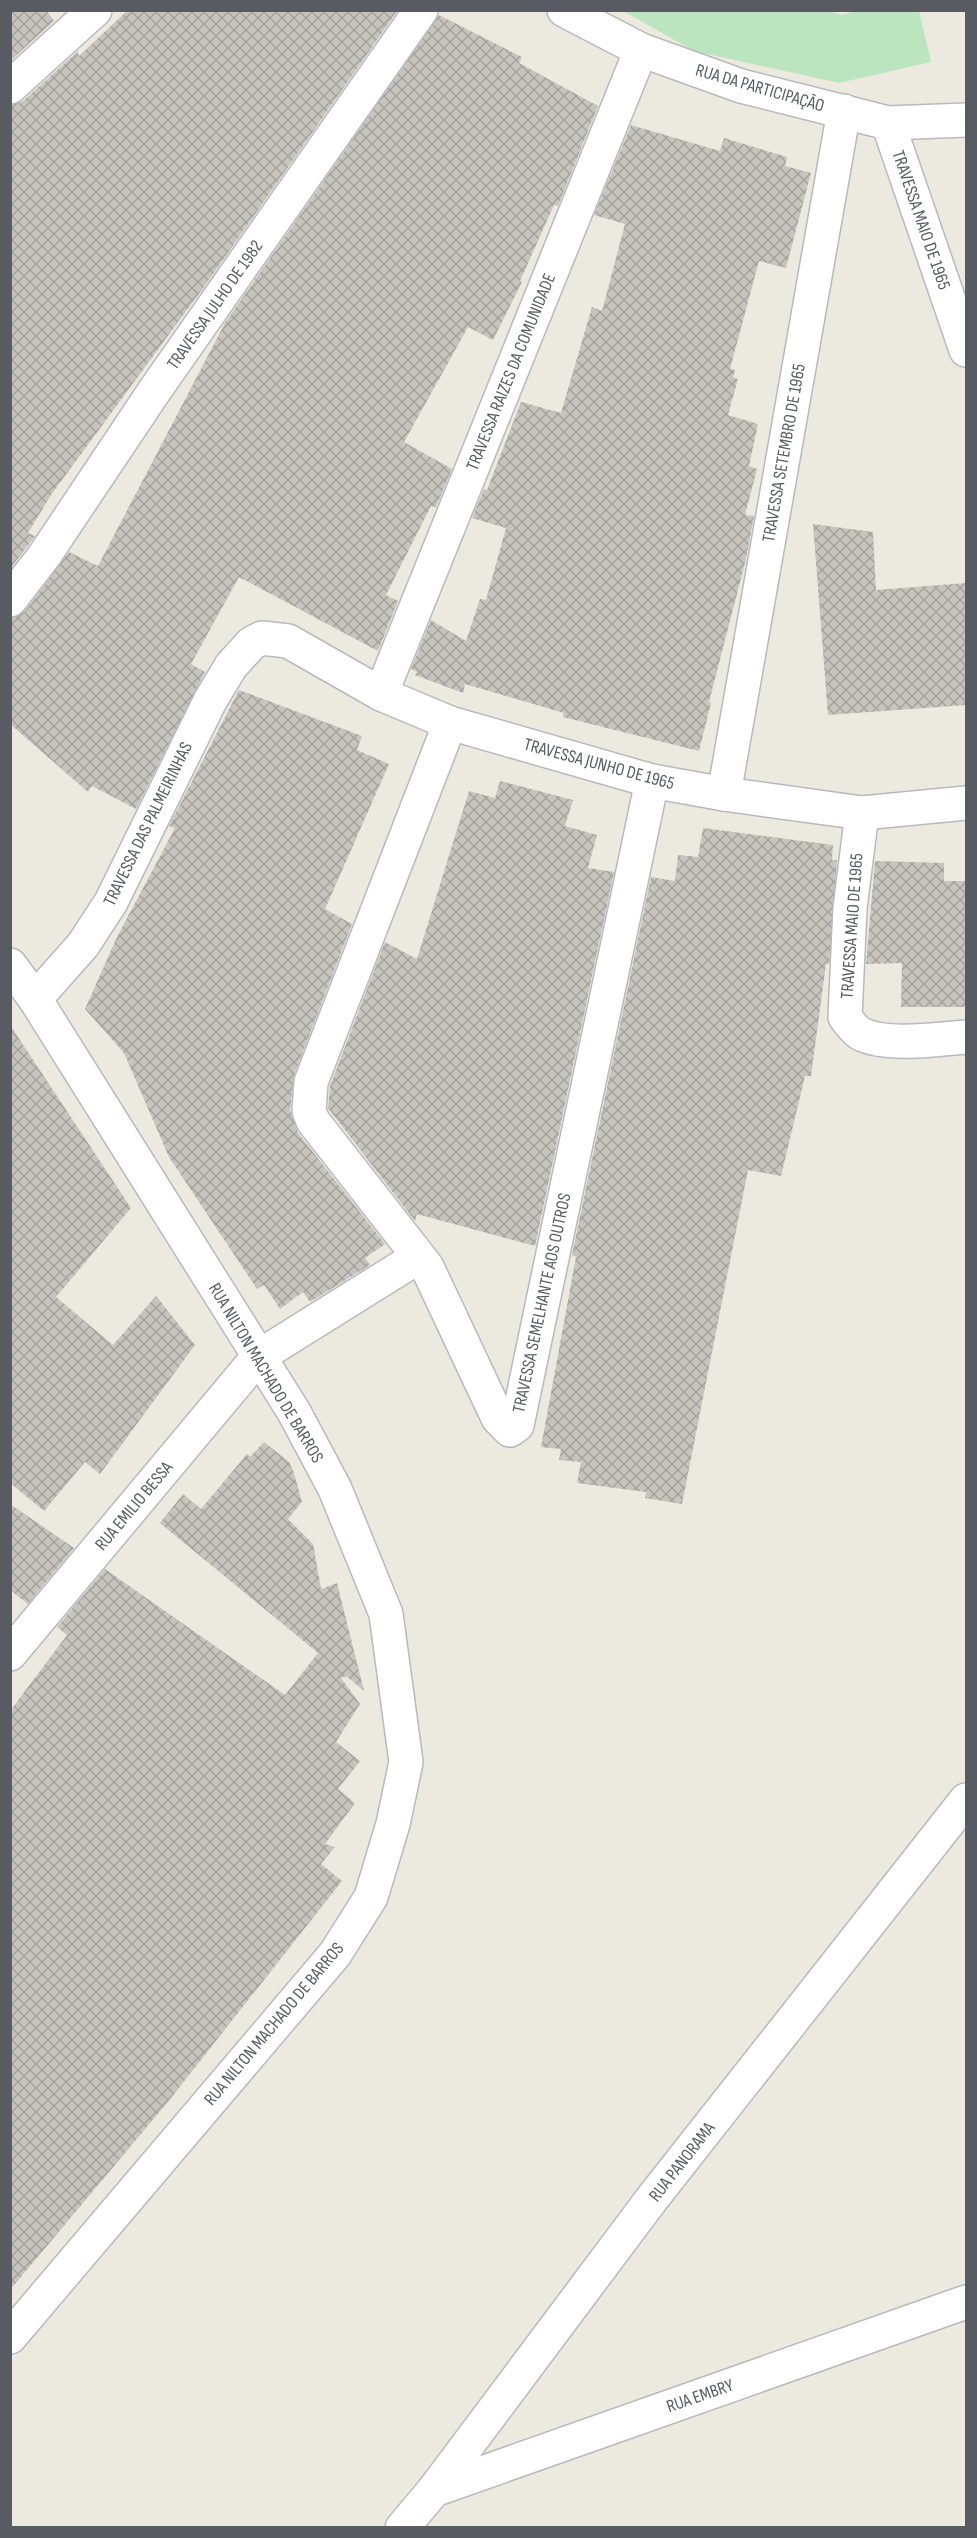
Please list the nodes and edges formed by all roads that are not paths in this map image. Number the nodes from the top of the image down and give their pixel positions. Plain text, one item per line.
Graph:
1 (95, 10) edge
2 (421, 10) edge
3 (564, 10) edge
4 (640, 50) junction
5 (10, 87) edge
6 (844, 111) junction
7 (966, 120) edge
8 (888, 123) junction
9 (966, 350) edge
10 (10, 600) edge
11 (252, 643) joint
12 (381, 694) junction
13 (450, 723) junction
14 (652, 781) junction
15 (724, 794) junction
16 (966, 803) edge
17 (862, 813) junction
18 (10, 965) edge
19 (35, 999) junction
20 (966, 1037) edge
21 (418, 1257) junction
22 (258, 1357) junction
23 (10, 1654) edge
24 (966, 1800) edge
25 (966, 2302) edge
26 (10, 2337) edge
27 (434, 2490) junction
28 (402, 2528) edge

1 - 5 street
2 - 10 street, TRAVESSA JULHO DE 1982
3 - 4 street, RUA DA PARTICIPAÇÃO
4 - 6 street, RUA DA PARTICIPAÇÃO
4 - 12 street, TRAVESSA RAIZES DA COMUNIDADE
6 - 8 street, RUA DA PARTICIPAÇÃO
6 - 15 street, TRAVESSA SETEMBRO DE 1965
7 - 8 street, RUA DA PARTICIPAÇÃO
8 - 9 street, TRAVESSA MAIO DE 1965
11 - 12 street, TRAVESSA JUNHO DE 1965
11 - 19 street, TRAVESSA DAS PALMEIRINHAS
12 - 13 street, TRAVESSA JUNHO DE 1965
13 - 14 street, TRAVESSA JUNHO DE 1965
13 - 21 street, TRAVESSA SEMELHANTE AOS OUTROS
14 - 15 street, TRAVESSA JUNHO DE 1965
14 - 21 street, TRAVESSA SEMELHANTE AOS OUTROS
15 - 17 street, TRAVESSA JUNHO DE 1965
16 - 17 street, TRAVESSA JUNHO DE 1965
17 - 20 street, TRAVESSA MAIO DE 1965
18 - 19 street, RUA NILTON MACHADO DE BARROS
19 - 22 street, RUA NILTON MACHADO DE BARROS
21 - 22 street, RUA EMILIO BESSA
22 - 23 street, RUA EMILIO BESSA
22 - 26 street, RUA NILTON MACHADO DE BARROS
24 - 27 street, RUA PANORAMA
25 - 27 street, RUA EMBRY
27 - 28 street, RUA PANORAMA

